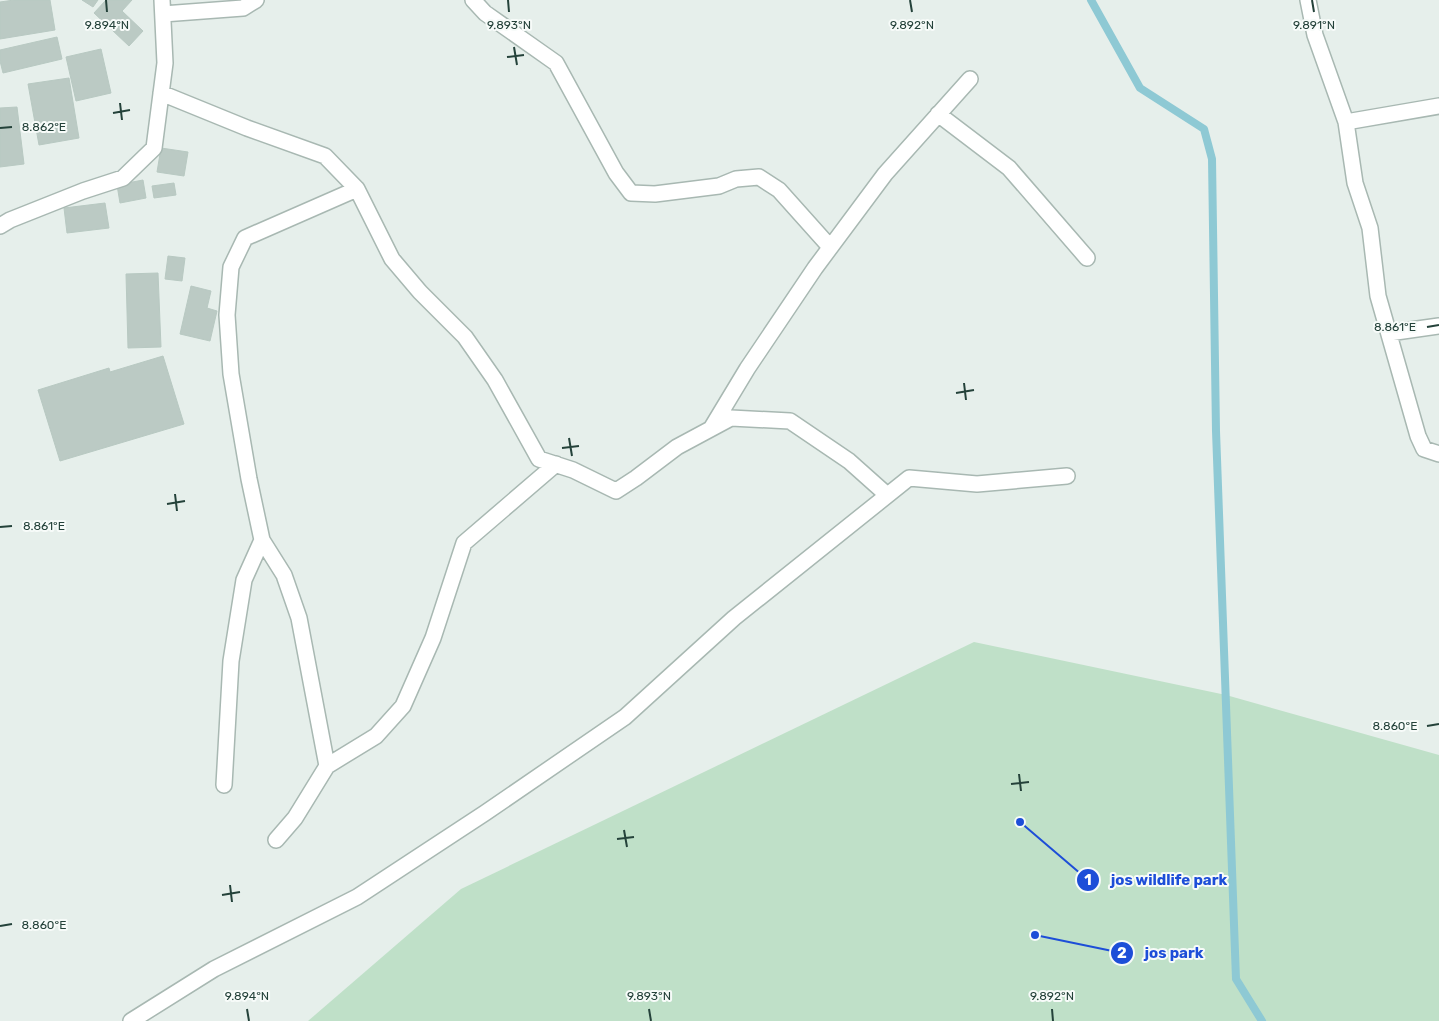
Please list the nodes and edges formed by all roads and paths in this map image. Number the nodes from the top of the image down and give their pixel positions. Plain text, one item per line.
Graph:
1 (256, 0) edge
2 (473, 0) edge
3 (1308, 0) edge
4 (162, 7) edge
5 (970, 79) dead end
6 (161, 93) junction
7 (1439, 106) edge
8 (938, 114) junction
9 (1346, 122) junction
10 (357, 189) junction
11 (0, 226) edge
12 (830, 247) junction
13 (1087, 258) dead end
14 (1439, 326) edge
15 (1389, 333) junction
16 (711, 428) junction
17 (1439, 454) edge
18 (556, 464) junction
19 (1067, 476) dead end
20 (886, 494) junction
21 (262, 540) junction
22 (328, 766) junction
23 (224, 785) dead end
24 (276, 840) dead end
25 (131, 1021) edge

1 - 4 street
2 - 12 street
3 - 9 street
4 - 6 street
5 - 8 street
6 - 10 street
6 - 11 street
7 - 9 street
8 - 12 street
8 - 13 street
9 - 15 street
10 - 18 street
10 - 21 street
12 - 16 street
14 - 15 street
15 - 17 street
16 - 18 street
16 - 20 street
18 - 22 street
19 - 20 street
20 - 25 street
21 - 22 street
21 - 23 street
22 - 24 street

